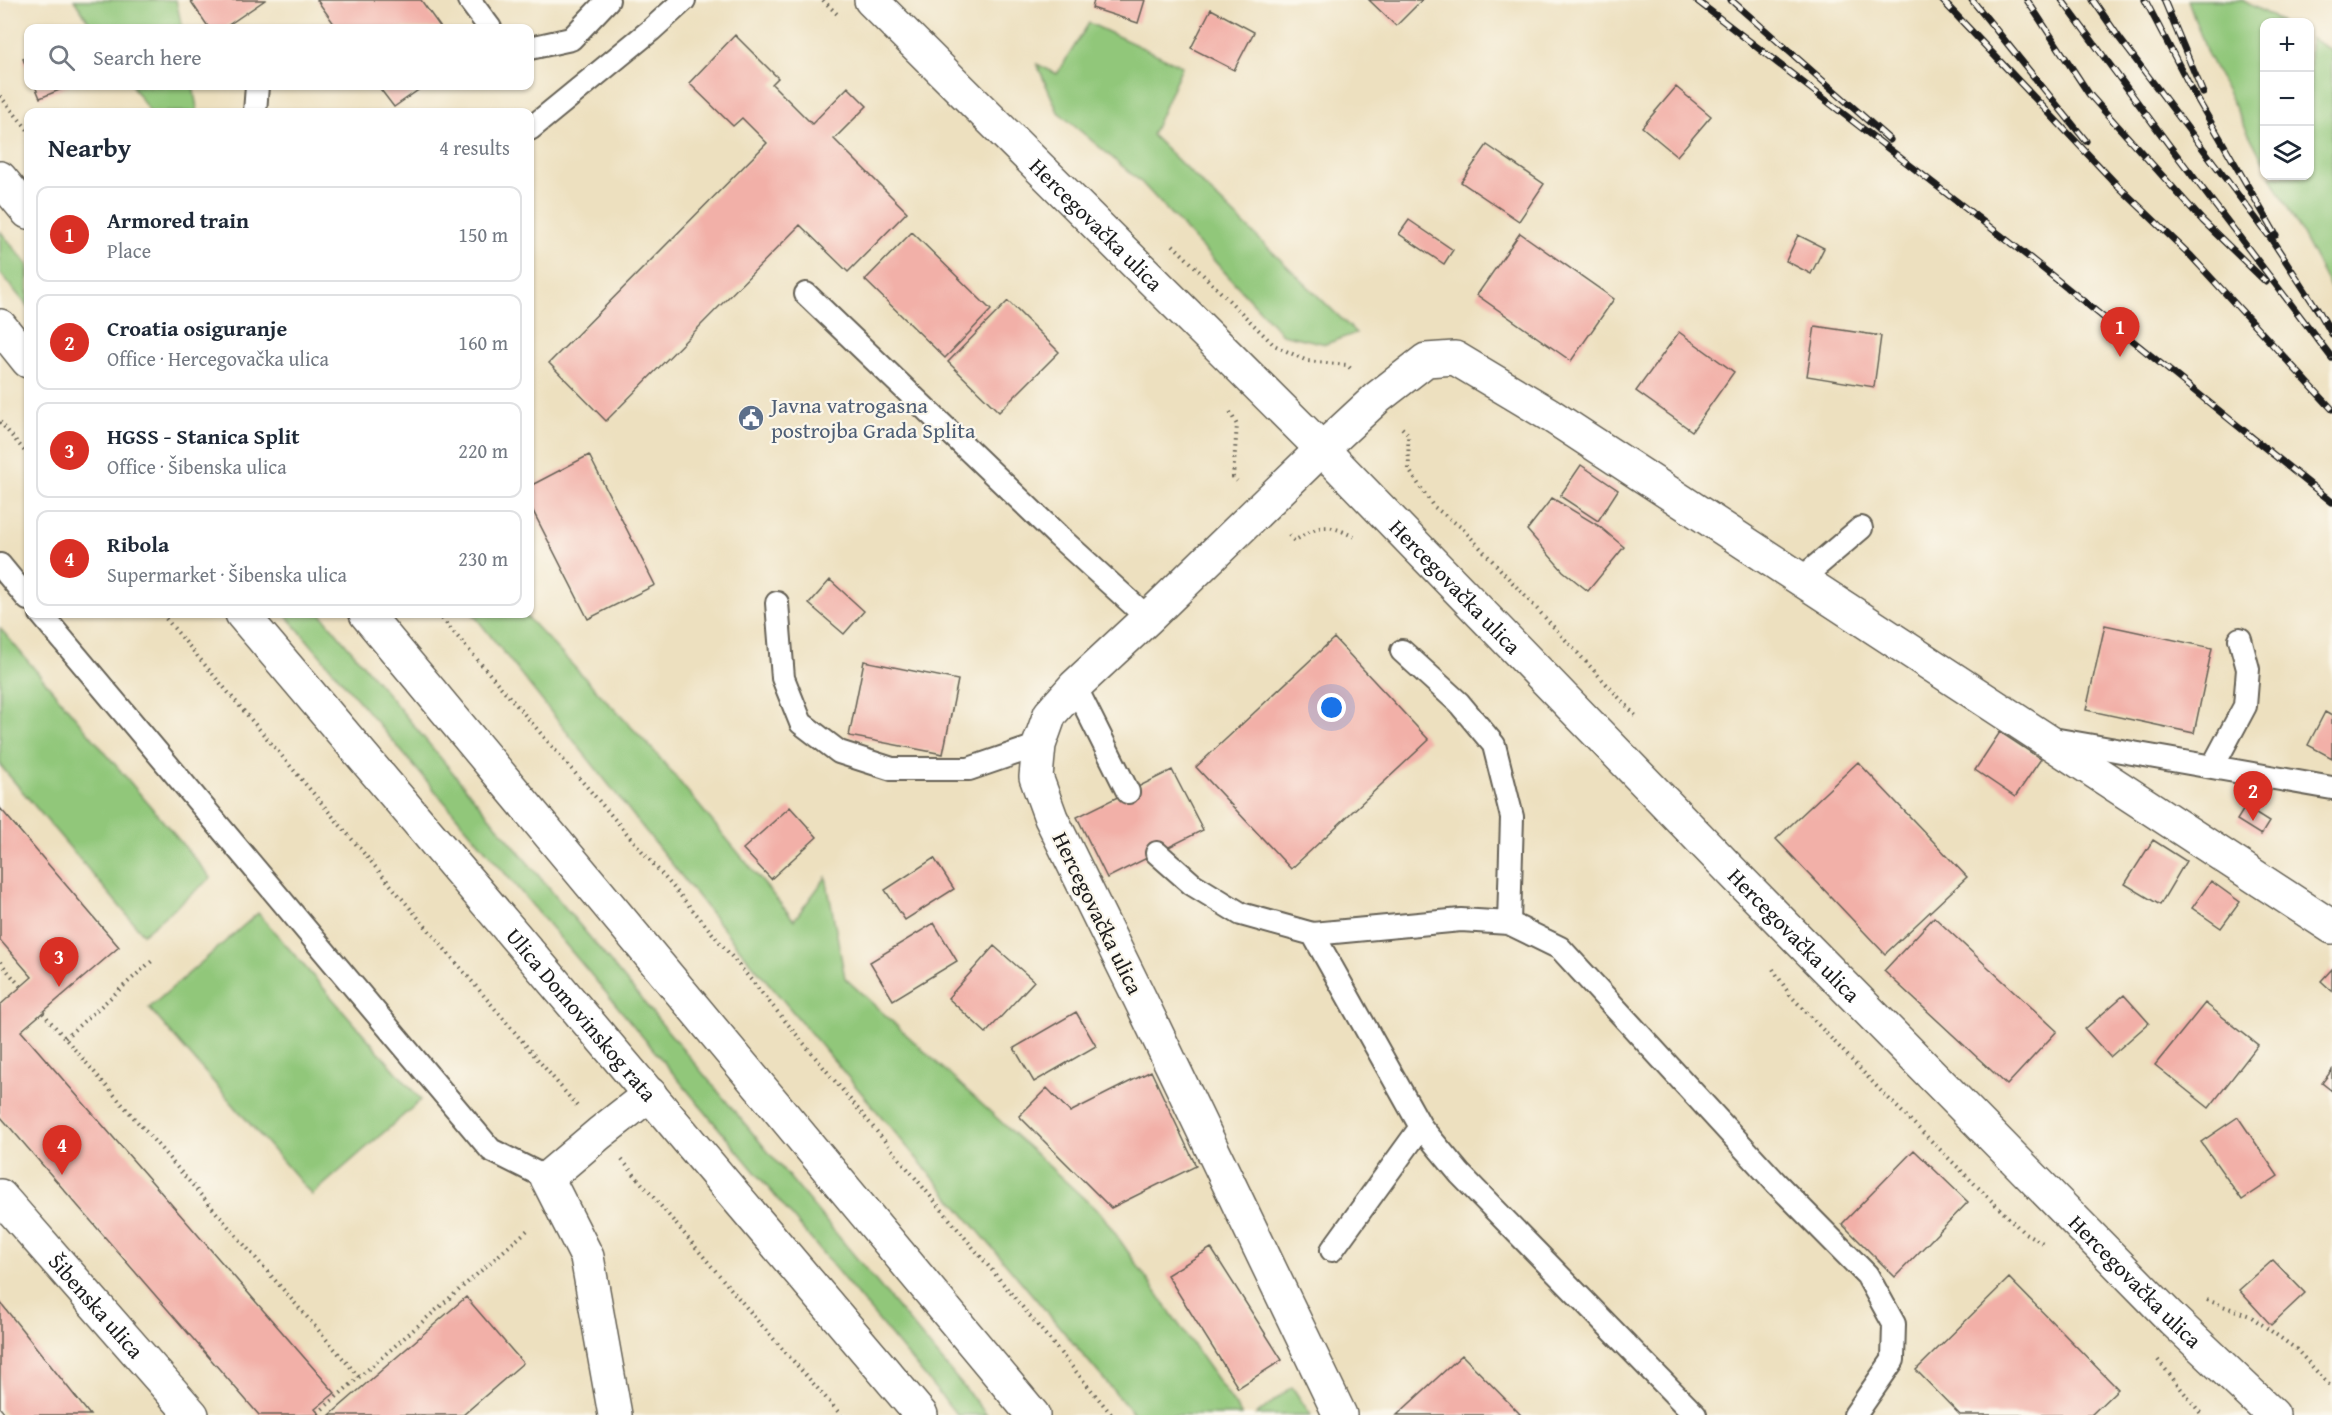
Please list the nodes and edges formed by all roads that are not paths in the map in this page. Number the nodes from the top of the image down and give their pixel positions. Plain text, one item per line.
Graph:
1 (469, 0) edge
2 (608, 0) edge
3 (684, 0) edge
4 (871, 0) edge
5 (487, 24) edge
6 (534, 47) edge
7 (256, 90) edge
8 (255, 108) edge
9 (534, 126) edge
10 (0, 178) edge
11 (24, 207) edge
12 (806, 294) dead end
13 (0, 326) edge
14 (24, 356) edge
15 (1322, 449) junction
16 (1861, 528) dead end
17 (0, 565) edge
18 (1801, 579) junction
19 (24, 594) edge
20 (777, 603) dead end
21 (44, 618) edge
22 (245, 618) edge
23 (369, 618) edge
24 (1148, 618) junction
25 (2240, 639) dead end
26 (1402, 651) dead end
27 (1075, 686) junction
28 (2043, 737) junction
29 (1039, 745) junction
30 (2213, 766) junction
31 (2332, 788) edge
32 (1128, 792) dead end
33 (1157, 853) dead end
34 (1509, 923) junction
35 (2332, 927) edge
36 (1313, 934) junction
37 (650, 1094) junction
38 (1421, 1127) junction
39 (553, 1191) junction
40 (0, 1196) edge
41 (1332, 1250) dead end
42 (192, 1415) edge
43 (615, 1415) edge
44 (921, 1415) edge
45 (1033, 1415) edge
46 (1340, 1415) edge
47 (1695, 1415) edge
48 (1855, 1415) edge
49 (2273, 1415) edge

1 - 5 lane
2 - 6 lane
3 - 9 lane
4 - 15 street, Hercegovačka ulica
7 - 8 lane
10 - 11 street
12 - 24 lane
13 - 14 street
15 - 18 street, Hercegovačka ulica
15 - 24 street, Hercegovačka ulica
15 - 49 street, Hercegovačka ulica
16 - 18 lane
17 - 19 lane
18 - 28 street, Hercegovačka ulica
20 - 29 lane
21 - 39 lane
22 - 37 street, Ulica Domovinskog rata
23 - 45 street
24 - 27 street, Hercegovačka ulica
25 - 30 lane
26 - 34 lane
27 - 29 street, Hercegovačka ulica
27 - 32 lane
28 - 30 lane
28 - 35 street, Hercegovačka ulica
29 - 46 street, Hercegovačka ulica
30 - 31 lane
33 - 36 lane
34 - 36 lane
34 - 48 lane
36 - 38 lane
37 - 39 street
37 - 44 street, Ulica Domovinskog rata
38 - 41 lane
38 - 47 lane
39 - 43 street
40 - 42 street, Šibenska ulica

